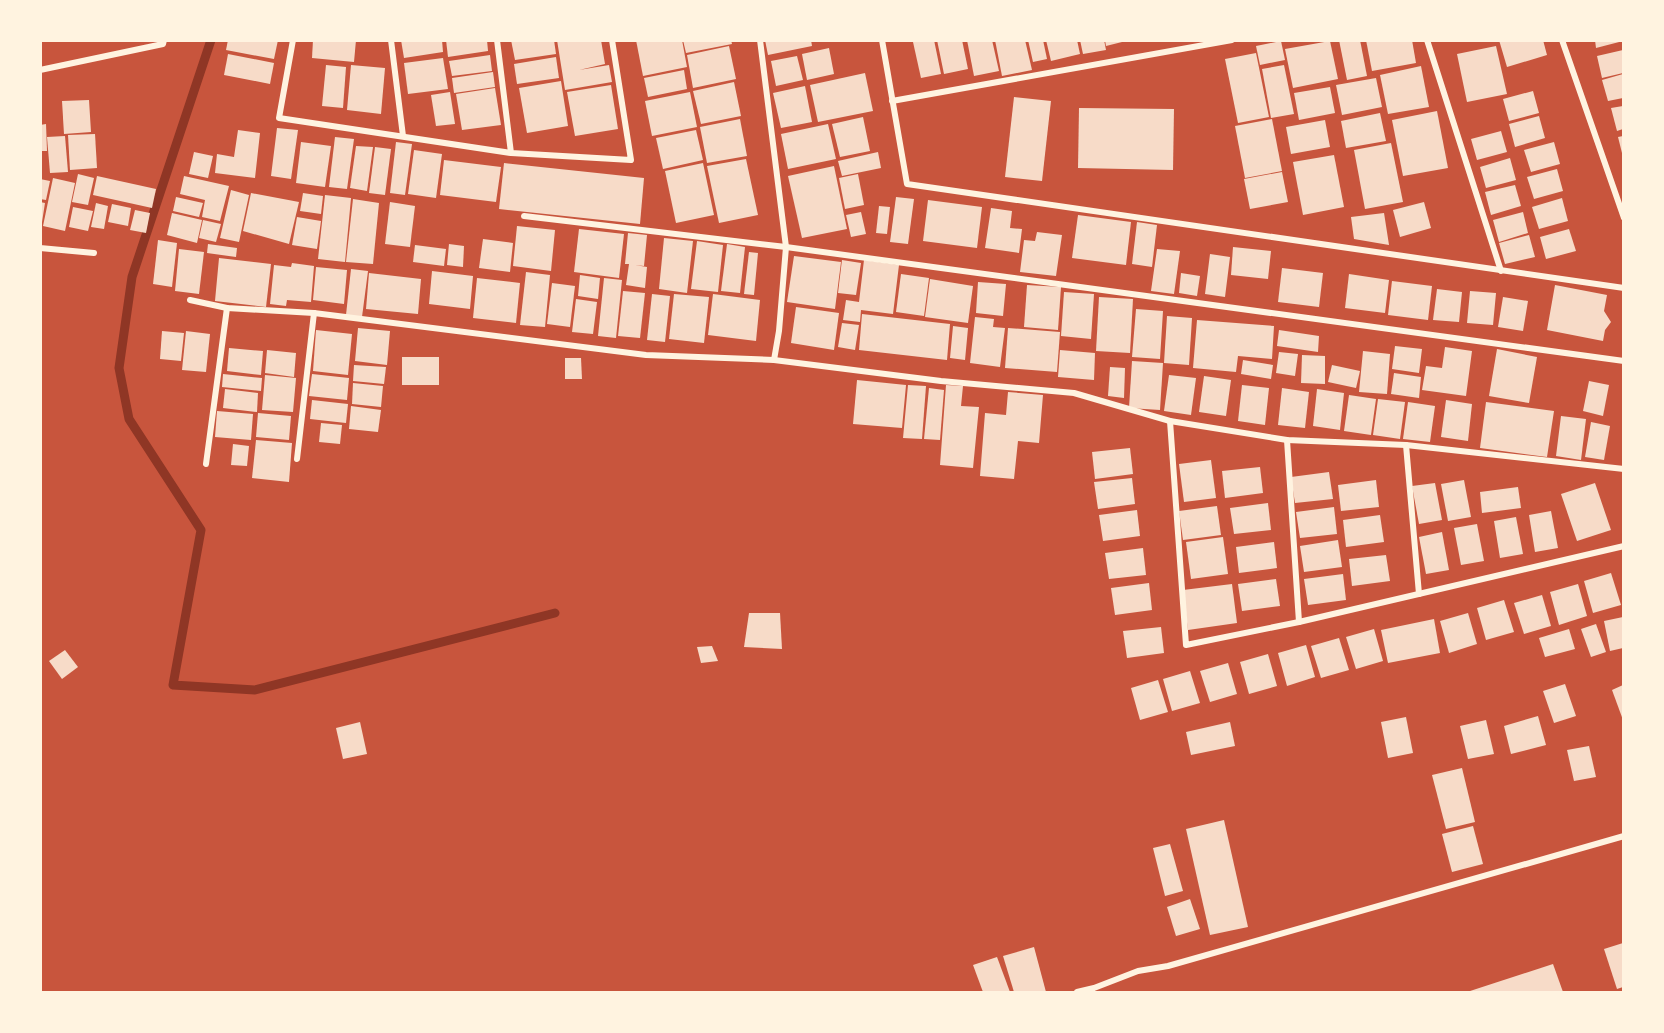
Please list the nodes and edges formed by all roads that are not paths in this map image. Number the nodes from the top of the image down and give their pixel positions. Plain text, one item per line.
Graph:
1 (164, 40) edge
2 (293, 40) edge
3 (391, 40) edge
4 (497, 40) edge
5 (612, 40) edge
6 (759, 40) edge
7 (882, 40) edge
8 (1232, 40) edge
9 (1427, 40) edge
10 (1562, 40) edge
11 (40, 70) edge
12 (892, 102) junction
13 (403, 136) junction
14 (511, 153) junction
15 (524, 216) dead end
16 (1623, 218) edge
17 (786, 247) junction
18 (40, 248) edge
19 (94, 253) dead end
20 (1501, 271) junction
21 (1623, 288) edge
22 (190, 300) dead end
23 (227, 308) junction
24 (314, 313) junction
25 (774, 360) junction
26 (1623, 361) edge
27 (1170, 421) junction
28 (1287, 440) junction
29 (1406, 446) junction
30 (297, 459) dead end
31 (206, 464) dead end
32 (1623, 469) edge
33 (1623, 546) edge
34 (1419, 594) junction
35 (1299, 622) junction
36 (1623, 836) edge
37 (1077, 993) edge

1 - 11 street
2 - 13 street
3 - 13 street
4 - 14 street
5 - 14 street
6 - 17 street
7 - 12 street
8 - 12 street
9 - 20 street
10 - 16 street
12 - 20 street
13 - 14 street
15 - 17 street
17 - 25 street
17 - 26 street
18 - 19 street
20 - 21 street
22 - 23 street
23 - 24 street
23 - 31 street
24 - 25 street
24 - 30 street
25 - 27 street
27 - 28 street
27 - 35 street
28 - 29 street
28 - 35 street
29 - 32 street
29 - 34 street
33 - 34 street
34 - 35 street
36 - 37 street

